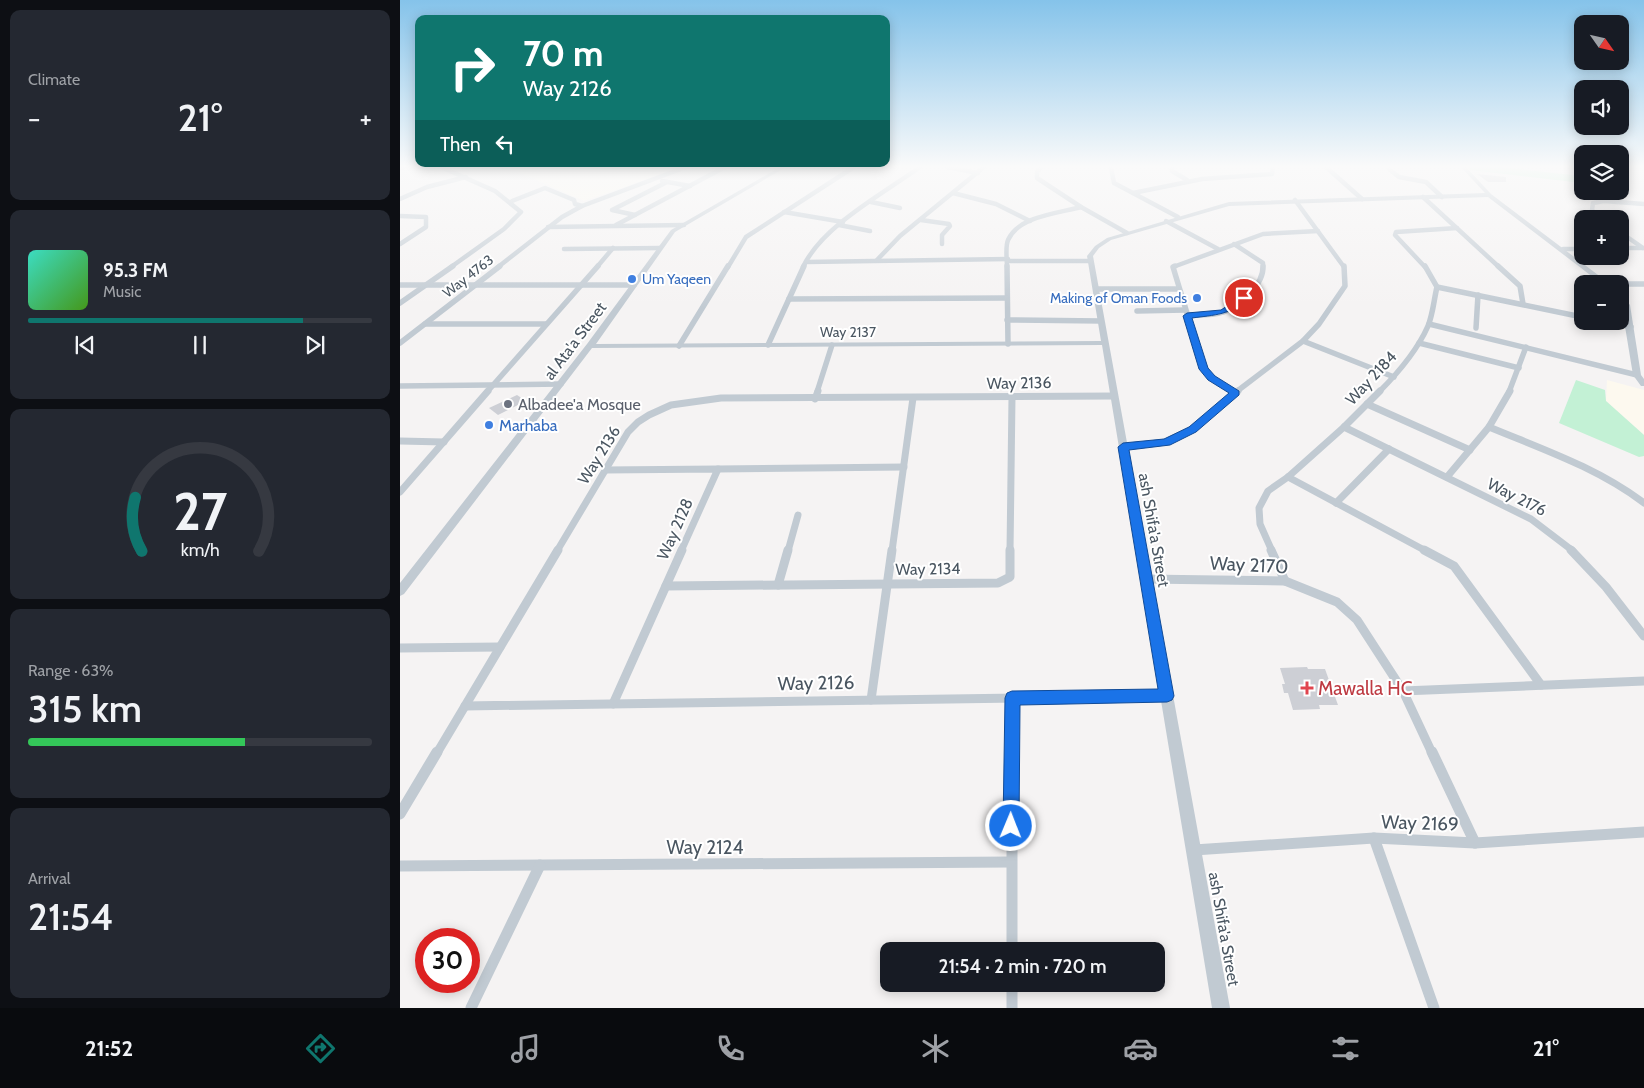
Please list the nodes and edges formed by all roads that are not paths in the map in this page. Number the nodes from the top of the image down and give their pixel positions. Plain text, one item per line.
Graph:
1 (519, 214) edge
2 (569, 214) edge
3 (628, 214) edge
4 (703, 214) edge
5 (781, 214) edge
6 (794, 214) edge
7 (855, 214) edge
8 (928, 214) edge
9 (1016, 214) edge
10 (1055, 214) edge
11 (1093, 214) edge
12 (1173, 214) edge
13 (1190, 214) edge
14 (1305, 214) edge
15 (1442, 214) edge
16 (1515, 214) edge
17 (635, 215) joint
18 (400, 216) edge
19 (1178, 217) junction
20 (921, 220) junction
21 (1030, 221) junction
22 (1166, 221) junction
23 (841, 224) junction
24 (684, 225) junction
25 (614, 226) junction
26 (548, 227) junction
27 (1457, 228) junction
28 (870, 231) dead end
29 (1318, 231) junction
30 (1127, 233) junction
31 (1629, 238) edge
32 (400, 244) edge
33 (942, 244) dead end
34 (1234, 244) junction
35 (612, 248) junction
36 (660, 248) junction
37 (1629, 248) edge
38 (1644, 248) edge
39 (564, 249) dead end
40 (1218, 249) junction
41 (1563, 249) junction
42 (1574, 249) edge
43 (877, 260) junction
44 (1008, 260) junction
45 (1091, 261) junction
46 (806, 262) junction
47 (1596, 275) edge
48 (581, 284) junction
49 (1629, 284) edge
50 (1644, 284) edge
51 (400, 285) edge
52 (634, 285) junction
53 (424, 286) junction
54 (473, 286) junction
55 (1437, 287) junction
56 (1096, 289) junction
57 (1178, 289) junction
58 (1478, 295) junction
59 (1006, 298) junction
60 (789, 299) junction
61 (400, 303) edge
62 (1523, 304) junction
63 (1137, 311) dead end
64 (1186, 313) junction
65 (1574, 315) edge
66 (1629, 318) edge
67 (1007, 320) junction
68 (1101, 321) junction
69 (425, 324) junction
70 (546, 324) junction
71 (1430, 324) junction
72 (1631, 327) joint
73 (1476, 328) dead end
74 (1303, 341) junction
75 (400, 343) edge
76 (1419, 343) junction
77 (1008, 344) junction
78 (1105, 344) junction
79 (768, 345) junction
80 (832, 345) junction
81 (590, 346) junction
82 (679, 346) junction
83 (1526, 347) junction
84 (1519, 368) junction
85 (1637, 374) junction
86 (1394, 377) junction
87 (561, 384) junction
88 (1644, 384) edge
89 (494, 385) junction
90 (400, 386) edge
91 (1235, 393) junction
92 (1114, 396) junction
93 (1012, 397) junction
94 (913, 398) junction
95 (815, 399) junction
96 (1367, 404) junction
97 (1344, 427) junction
98 (1489, 427) junction
99 (400, 441) edge
100 (444, 442) junction
101 (1123, 447) junction
102 (1389, 449) junction
103 (1470, 450) junction
104 (904, 467) junction
105 (718, 469) junction
106 (605, 470) junction
107 (1288, 477) junction
108 (1448, 477) junction
109 (400, 492) edge
110 (1336, 503) junction
111 (1644, 503) edge
112 (798, 515) dead end
113 (1146, 579) junction
114 (1285, 581) junction
115 (888, 584) junction
116 (778, 585) junction
117 (666, 586) junction
118 (400, 591) edge
119 (1644, 636) edge
120 (500, 647) junction
121 (400, 648) edge
122 (1644, 681) edge
123 (1541, 685) junction
124 (1403, 691) junction
125 (1167, 696) junction
126 (1012, 698) junction
127 (871, 700) junction
128 (613, 704) junction
129 (465, 706) junction
130 (400, 814) edge
131 (1644, 832) edge
132 (1374, 838) junction
133 (1474, 843) junction
134 (1194, 850) junction
135 (1010, 862) junction
136 (540, 865) junction
137 (400, 866) edge
138 (1012, 942) edge
139 (1012, 992) edge
140 (471, 1008) edge
141 (1012, 1008) edge
142 (1221, 1008) edge
143 (1434, 1008) edge

1 - 53 street
2 - 26 street, Way 4763
3 - 17 street
4 - 24 street, al Ata'a Street
5 - 82 street
6 - 23 street
7 - 23 street
8 - 20 street
9 - 21 street
10 - 21 street
11 - 30 street
12 - 19 street
13 - 19 street
14 - 29 street
15 - 27 street
16 - 41 street
17 - 25 street
18 - 32 street
19 - 22 street
20 - 33 street
20 - 43 street
21 - 44 street
22 - 30 street
22 - 40 street
23 - 28 street
23 - 46 street
24 - 25 street
24 - 36 street, al Ata'a Street
25 - 26 street
26 - 54 street, Way 4763
27 - 55 street
27 - 62 street
29 - 34 street
29 - 74 street
30 - 45 street
31 - 38 street
34 - 40 street
34 - 64 street
35 - 36 street
35 - 39 street
35 - 48 street
36 - 52 street, al Ata'a Street
37 - 38 street
40 - 57 street
41 - 42 street
41 - 47 street
43 - 44 street
43 - 46 street
44 - 45 street
44 - 59 street
45 - 56 street, ash Shifa'a Street
46 - 60 street
48 - 52 street
48 - 54 street
48 - 70 street
49 - 50 street
51 - 53 street
52 - 81 street, al Ata'a Street
53 - 54 street
53 - 61 street
54 - 69 street, Way 4763
55 - 58 street
55 - 71 street, Way 2184
56 - 57 street
56 - 68 street, ash Shifa'a Street
57 - 64 street
58 - 62 street
58 - 73 street
59 - 60 street
59 - 67 street
60 - 79 street
62 - 65 street
63 - 64 street
64 - 91 street
66 - 72 street
67 - 68 street
67 - 77 street
68 - 78 street, ash Shifa'a Street
69 - 70 street
69 - 75 street, Way 4763
70 - 89 street
71 - 76 street, Way 2184
71 - 83 street
72 - 85 street
74 - 86 street
74 - 91 street
76 - 84 street
76 - 86 street, Way 2184
77 - 78 street, Way 2137
77 - 80 street, Way 2137
78 - 92 street, ash Shifa'a Street
79 - 80 street, Way 2137
79 - 82 street, Way 2137
80 - 95 street
81 - 82 street, Way 2137
81 - 87 street, al Ata'a Street
83 - 84 street
83 - 85 street
84 - 98 street
85 - 88 street
86 - 96 street, Way 2184
87 - 89 street
87 - 118 street, al Ata'a Street
89 - 90 street
89 - 100 street
91 - 101 street
92 - 93 street, Way 2136
92 - 101 street, ash Shifa'a Street
93 - 94 street, Way 2136
93 - 115 street, Way 2134
94 - 95 street, Way 2136
94 - 104 street
95 - 106 street, Way 2136
96 - 97 street, Way 2184
96 - 103 street
97 - 102 street, Way 2176
97 - 107 street, Way 2184
98 - 103 street
98 - 111 street
99 - 100 street
100 - 109 street
101 - 113 street, ash Shifa'a Street
102 - 108 street, Way 2176
102 - 110 street
103 - 108 street
104 - 105 street
104 - 115 street
105 - 106 street
105 - 117 street, Way 2128
106 - 120 street, Way 2136
107 - 110 street
107 - 114 street, Way 2184
108 - 119 street, Way 2176
110 - 123 street
112 - 116 street
113 - 114 street, Way 2170
113 - 125 street, ash Shifa'a Street
114 - 124 street, Way 2170
115 - 116 street, Way 2134
115 - 127 street
116 - 117 street, Way 2134
117 - 128 street, Way 2128
120 - 121 street
120 - 129 street, Way 2136
122 - 123 street
123 - 124 street
124 - 133 street, Way 2170
125 - 126 street, Way 2126
125 - 134 street, ash Shifa'a Street
126 - 127 street, Way 2126
126 - 135 street
127 - 128 street, Way 2126
128 - 129 street, Way 2126
129 - 130 street, Way 2136
131 - 133 street, Way 2169
132 - 133 street, Way 2169
132 - 134 street, Way 2169
132 - 143 street
134 - 142 street, ash Shifa'a Street
135 - 136 street, Way 2124
135 - 138 street
136 - 137 street, Way 2124
136 - 140 street
139 - 141 street

